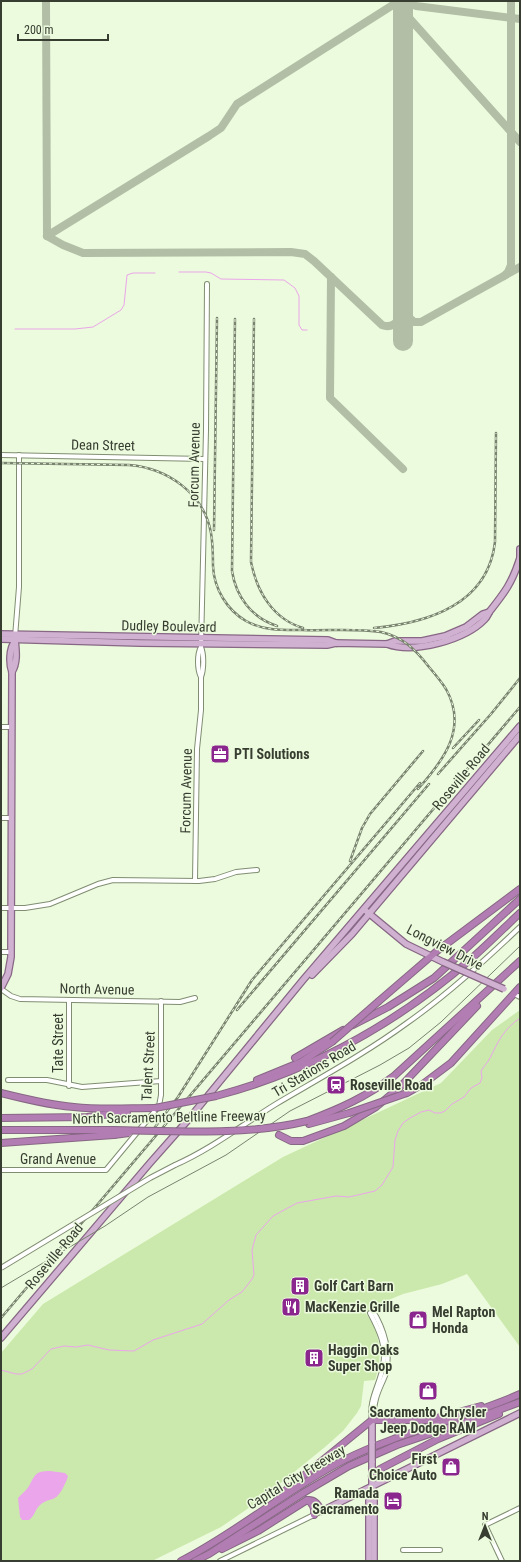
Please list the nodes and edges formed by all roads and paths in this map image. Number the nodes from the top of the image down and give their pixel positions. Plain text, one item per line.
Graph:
1 (207, 284) dead end
2 (1, 455) edge
3 (19, 455) junction
4 (205, 459) junction
5 (520, 550) edge
6 (520, 558) edge
7 (1, 634) edge
8 (15, 638) junction
9 (1, 639) edge
10 (201, 643) junction
11 (1, 727) edge
12 (520, 727) edge
13 (12, 728) junction
14 (520, 735) edge
15 (1, 818) edge
16 (12, 818) junction
17 (257, 870) dead end
18 (195, 881) junction
19 (520, 889) edge
20 (520, 899) edge
21 (1, 908) edge
22 (11, 908) junction
23 (367, 911) junction
24 (520, 913) edge
25 (520, 927) edge
26 (1, 952) edge
27 (11, 952) junction
28 (430, 956) junction
29 (520, 961) edge
30 (520, 987) edge
31 (1, 989) edge
32 (517, 995) edge
33 (481, 997) junction
34 (195, 998) dead end
35 (69, 1000) junction
36 (161, 1001) junction
37 (296, 1058) dead end
38 (8, 1080) dead end
39 (161, 1081) junction
40 (69, 1086) junction
41 (1, 1093) edge
42 (216, 1096) junction
43 (116, 1111) junction
44 (1, 1118) edge
45 (308, 1122) junction
46 (142, 1126) joint
47 (1, 1130) edge
48 (114, 1132) junction
49 (279, 1135) dead end
50 (1, 1143) edge
51 (1, 1170) edge
52 (1, 1268) edge
53 (372, 1313) dead end
54 (1, 1338) edge
55 (520, 1394) edge
56 (520, 1403) edge
57 (497, 1404) junction
58 (520, 1413) edge
59 (372, 1420) junction
60 (372, 1461) junction
61 (380, 1469) junction
62 (372, 1476) junction
63 (372, 1487) junction
64 (307, 1500) junction
65 (273, 1505) junction
66 (520, 1508) edge
67 (322, 1511) junction
68 (314, 1515) junction
69 (403, 1550) dead end
70 (440, 1550) dead end
71 (210, 1554) junction
72 (181, 1561) edge
73 (195, 1561) edge
74 (220, 1561) edge
75 (369, 1561) edge
76 (374, 1561) edge
77 (502, 1561) edge

1 - 4 street, Forcum Avenue
2 - 3 street, Dean Street
3 - 4 street, Dean Street
3 - 8 street
4 - 10 street, Forcum Avenue
5 - 6 main road, Dudley Boulevard
6 - 10 main road, Dudley Boulevard
7 - 8 main road, Dudley Boulevard
8 - 9 main road
8 - 10 main road, Dudley Boulevard
8 - 13 main road
10 - 18 street, Forcum Avenue
11 - 13 street
12 - 23 main road, Roseville Road
13 - 16 main road
14 - 23 main road, Roseville Road
15 - 16 street
16 - 22 main road
17 - 18 street
18 - 22 street
19 - 28 highway
20 - 37 highway
21 - 22 street
22 - 27 main road
23 - 28 main road, Longview Drive
23 - 54 main road, Roseville Road
24 - 42 highway, North Sacramento Beltline Freeway
25 - 52 street, Tri Stations Road, bridge
26 - 27 street
27 - 31 main road
28 - 32 main road, Longview Drive, bridge
28 - 42 highway, bridge
29 - 33 highway
30 - 32 highway
31 - 35 street, North Avenue
32 - 45 highway, bridge
33 - 45 highway
33 - 49 highway
34 - 36 street, North Avenue
35 - 36 street, North Avenue
35 - 40 street, Tate Street
36 - 39 street, Talent Street
38 - 40 street
39 - 40 street
39 - 46 street, Talent Street
41 - 43 highway
42 - 43 highway, North Sacramento Beltline Freeway, bridge
43 - 44 highway, North Sacramento Beltline Freeway
45 - 48 highway, North Sacramento Beltline Freeway, bridge
46 - 51 street, Grand Avenue
47 - 48 highway, North Sacramento Beltline Freeway
48 - 50 highway
53 - 59 street
55 - 57 highway, Capital City Freeway
56 - 61 highway
56 - 71 highway, Capital City Freeway
57 - 59 highway
57 - 65 highway, Capital City Freeway
58 - 63 main road
59 - 60 main road, bridge
59 - 65 highway
60 - 61 highway
60 - 62 main road
61 - 62 highway
62 - 63 main road
63 - 67 main road
63 - 75 main road
63 - 76 main road
64 - 67 highway
64 - 68 highway
64 - 71 highway
65 - 72 highway, Capital City Freeway
66 - 77 street
67 - 68 street
68 - 74 street
69 - 70 street
71 - 73 highway, Capital City Freeway

